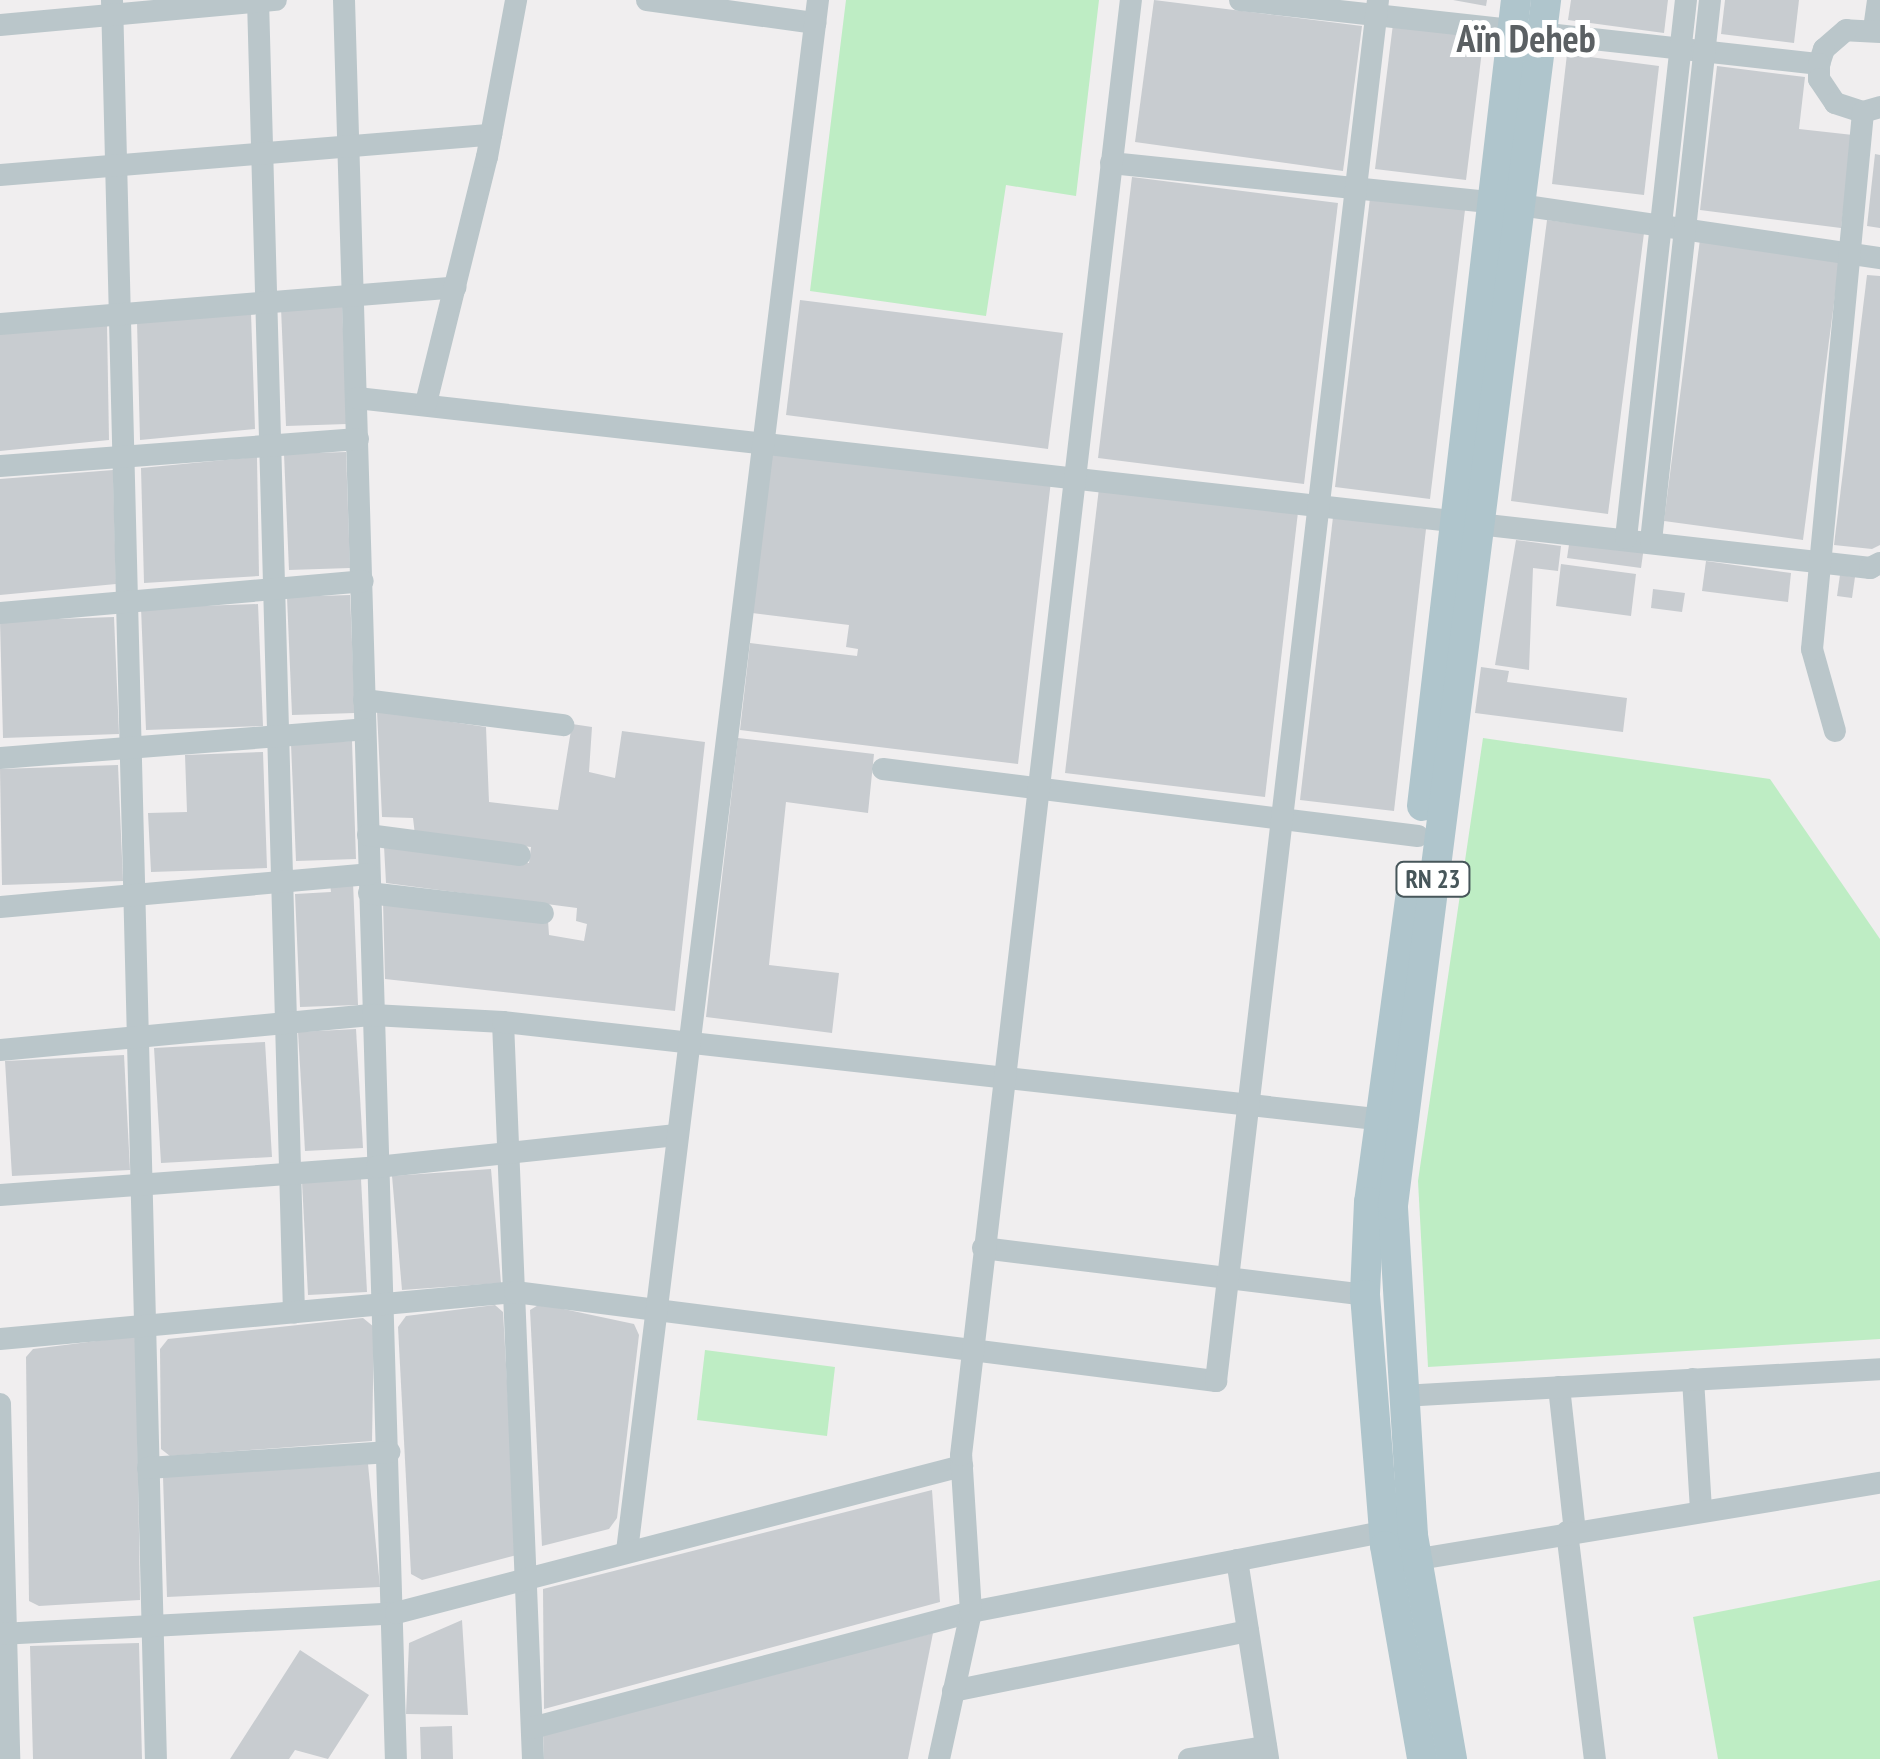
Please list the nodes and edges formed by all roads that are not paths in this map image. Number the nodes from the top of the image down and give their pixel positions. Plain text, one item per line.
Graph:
1 (264, 0) edge
2 (344, 0) edge
3 (516, 0) edge
4 (647, 0) edge
5 (1131, 0) edge
6 (1240, 0) edge
7 (1516, 0) edge
8 (1546, 0) edge
9 (1686, 0) edge
10 (1710, 0) edge
11 (1878, 0) edge
12 (113, 7) edge
13 (1377, 8) edge
14 (816, 12) edge
15 (0, 25) edge
16 (1877, 31) edge
17 (1527, 33) junction
18 (1693, 52) junction
19 (1819, 64) junction
20 (1875, 110) edge
21 (491, 136) junction
22 (350, 146) junction
23 (264, 153) junction
24 (1112, 163) junction
25 (118, 166) junction
26 (0, 175) edge
27 (1357, 188) junction
28 (1506, 204) junction
29 (1673, 228) junction
30 (1854, 254) junction
31 (1880, 258) edge
32 (455, 287) junction
33 (354, 292) junction
34 (269, 299) junction
35 (122, 313) junction
36 (0, 324) edge
37 (358, 398) junction
38 (426, 404) junction
39 (358, 440) junction
40 (763, 442) junction
41 (272, 444) junction
42 (125, 456) junction
43 (0, 466) edge
44 (1074, 476) junction
45 (1320, 503) junction
46 (1470, 519) junction
47 (1626, 538) junction
48 (1650, 541) junction
49 (1822, 560) junction
50 (1880, 563) edge
51 (363, 581) junction
52 (276, 588) junction
53 (128, 602) junction
54 (0, 613) edge
55 (364, 700) junction
56 (563, 724) dead end
57 (364, 729) junction
58 (1835, 731) dead end
59 (278, 734) junction
60 (131, 746) junction
61 (0, 758) edge
62 (882, 770) dead end
63 (1035, 791) junction
64 (1284, 818) junction
65 (368, 835) junction
66 (1418, 836) junction
67 (520, 856) dead end
68 (282, 882) junction
69 (369, 883) junction
70 (135, 895) junction
71 (0, 907) edge
72 (543, 913) dead end
73 (373, 1016) junction
74 (503, 1022) junction
75 (287, 1026) junction
76 (139, 1037) junction
77 (687, 1039) junction
78 (0, 1050) edge
79 (1000, 1078) junction
80 (1251, 1106) junction
81 (1392, 1121) junction
82 (676, 1136) junction
83 (507, 1154) junction
84 (377, 1168) junction
85 (292, 1174) junction
86 (143, 1184) junction
87 (0, 1195) edge
88 (982, 1248) junction
89 (1228, 1279) junction
90 (515, 1292) junction
91 (1365, 1295) junction
92 (383, 1306) junction
93 (294, 1313) junction
94 (655, 1313) junction
95 (145, 1326) junction
96 (0, 1339) edge
97 (972, 1350) junction
98 (1880, 1369) edge
99 (1693, 1380) junction
100 (1559, 1388) junction
101 (1402, 1396) junction
102 (0, 1404) edge
103 (389, 1452) junction
104 (962, 1466) junction
105 (148, 1468) junction
106 (1880, 1483) edge
107 (1701, 1509) junction
108 (1384, 1532) junction
109 (1571, 1532) junction
110 (627, 1551) junction
111 (1237, 1560) junction
112 (1402, 1561) junction
113 (528, 1578) junction
114 (970, 1612) junction
115 (396, 1613) junction
116 (152, 1626) junction
117 (1248, 1632) junction
118 (2, 1634) edge
119 (954, 1691) junction
120 (532, 1728) junction
121 (1267, 1753) edge
122 (9, 1759) edge
123 (156, 1759) edge
124 (396, 1759) edge
125 (532, 1759) edge
126 (939, 1759) edge
127 (1188, 1759) edge
128 (1422, 1759) edge
129 (1452, 1759) edge
130 (1596, 1759) edge

1 - 12 street
1 - 23 street
2 - 22 street
3 - 21 street
4 - 14 street
5 - 24 street
6 - 13 street
7 - 17 main road, RN 23
8 - 17 main road, RN 23
9 - 18 street
10 - 18 street
11 - 16 street
12 - 15 street
12 - 25 street
13 - 17 street
13 - 27 street
14 - 40 street
16 - 19 street
17 - 18 street
17 - 28 main road, RN 23
18 - 19 street
18 - 29 street
19 - 20 street
20 - 30 street
21 - 22 street
21 - 32 street
22 - 23 street
22 - 33 street
23 - 25 street
23 - 34 street
24 - 27 street
24 - 44 street
25 - 26 street
25 - 35 street
27 - 28 street
27 - 45 street
28 - 29 street
28 - 46 main road, RN 23
29 - 30 street
29 - 47 street
29 - 48 street
30 - 31 street
30 - 49 street
32 - 33 street
32 - 38 street
33 - 34 street
33 - 37 street
34 - 35 street
34 - 41 street
35 - 36 street
35 - 42 street
37 - 38 street
37 - 39 street
38 - 40 street
39 - 41 street
39 - 51 street
40 - 44 street
40 - 77 street
41 - 42 street
41 - 52 street
42 - 43 street
42 - 53 street
44 - 45 street
44 - 63 street
45 - 46 street
45 - 64 street
46 - 47 street
46 - 66 main road, RN 23
46 - 81 main road, RN 23
47 - 48 street
48 - 49 street
49 - 50 street
49 - 58 street
51 - 52 street
51 - 55 street
52 - 53 street
52 - 59 street
53 - 54 street
53 - 60 street
55 - 56 street
55 - 57 street
57 - 59 street
57 - 65 street
59 - 60 street
59 - 68 street
60 - 61 street
60 - 70 street
62 - 63 street
63 - 64 street
63 - 79 street
64 - 66 street
64 - 80 street
65 - 67 street
65 - 69 street
66 - 81 main road, RN 23
68 - 69 street
68 - 70 street
68 - 75 street
69 - 72 street
69 - 73 street
70 - 71 street
70 - 76 street
73 - 74 street
73 - 75 street
73 - 84 street
74 - 77 street
74 - 83 street
75 - 76 street
75 - 85 street
76 - 78 street
76 - 86 street
77 - 79 street
77 - 82 street
79 - 80 street
79 - 88 street
80 - 81 street
80 - 89 street
81 - 91 main road, RN 23
81 - 101 main road, RN 23
82 - 83 street
82 - 94 street
83 - 84 street
83 - 90 street
84 - 85 street
84 - 92 street
85 - 86 street
85 - 93 street
86 - 87 street
86 - 95 street
88 - 89 street
88 - 97 street
89 - 91 street
89 - 97 street
90 - 92 street
90 - 94 street
90 - 113 street
91 - 108 main road, RN 23
92 - 93 street
92 - 103 street
93 - 95 street
94 - 97 street
94 - 110 street
95 - 96 street
95 - 105 street
97 - 104 street
98 - 99 street
99 - 100 street
99 - 107 street
100 - 101 street
100 - 109 street
101 - 112 main road, RN 23
102 - 118 street
103 - 105 street
103 - 115 street
104 - 110 street
104 - 114 street
105 - 116 street
106 - 107 street
107 - 109 street
108 - 111 street
108 - 112 main road, RN 23
109 - 112 street
109 - 130 street
110 - 113 street
111 - 114 street
111 - 117 street
112 - 128 main road, RN 23
112 - 129 main road, RN 23
113 - 115 street
113 - 120 street
114 - 119 street
114 - 120 street
115 - 116 street
115 - 124 street
116 - 118 street
116 - 123 street
117 - 119 street
117 - 121 street
118 - 122 street
119 - 126 street
120 - 125 street
121 - 127 street

